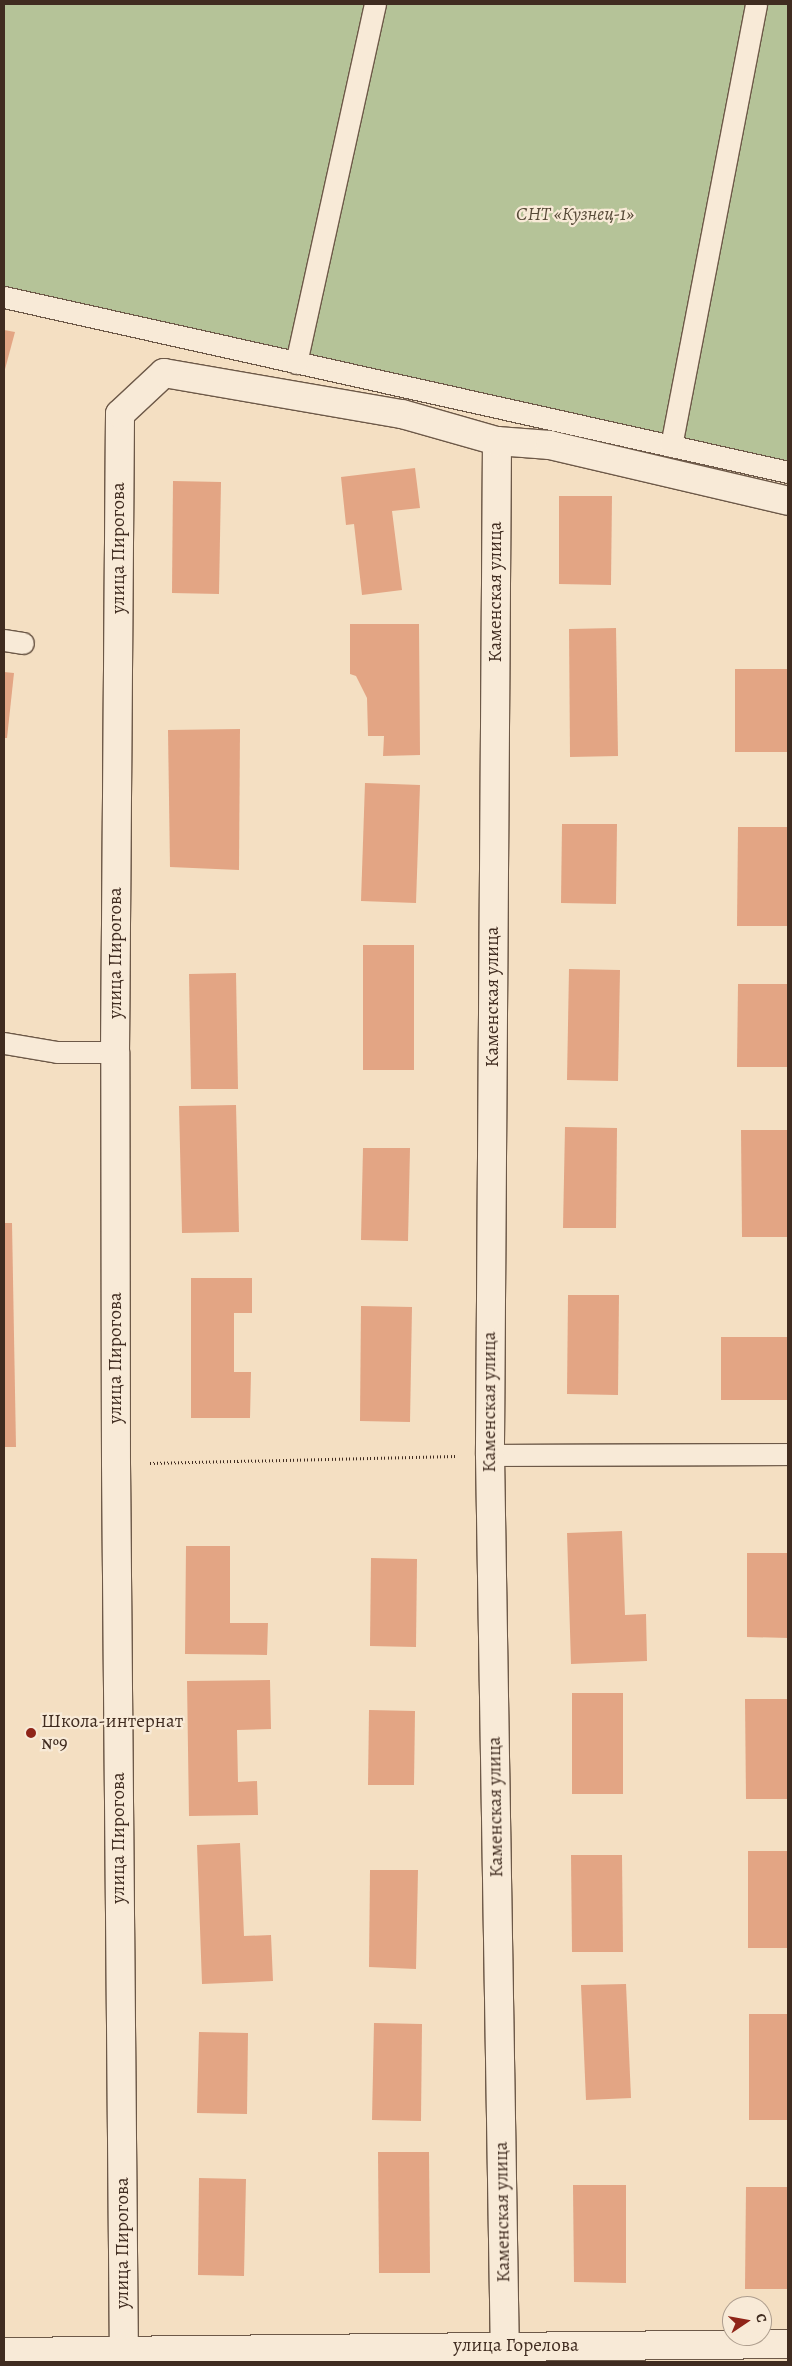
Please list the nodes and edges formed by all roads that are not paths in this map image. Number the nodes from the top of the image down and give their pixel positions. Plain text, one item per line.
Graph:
1 (375, 4) edge
2 (756, 4) edge
3 (4, 297) edge
4 (296, 363) junction
5 (497, 441) junction
6 (671, 446) junction
7 (788, 472) edge
8 (788, 501) edge
9 (4, 1043) edge
10 (115, 1052) junction
11 (788, 1454) edge
12 (490, 1455) junction
13 (788, 2344) edge
14 (4, 2352) edge
15 (505, 2354) edge
16 (124, 2356) edge

1 - 4 lane
2 - 6 lane
3 - 4 lane
4 - 6 lane
5 - 8 street
5 - 10 street, улица Пирогова
5 - 12 street, Каменская улица
6 - 7 lane
9 - 10 lane
10 - 16 street, улица Пирогова
11 - 12 lane
12 - 15 street, Каменская улица
13 - 15 street, улица Горелова
14 - 16 street, улица Горелова
15 - 16 street, улица Горелова

